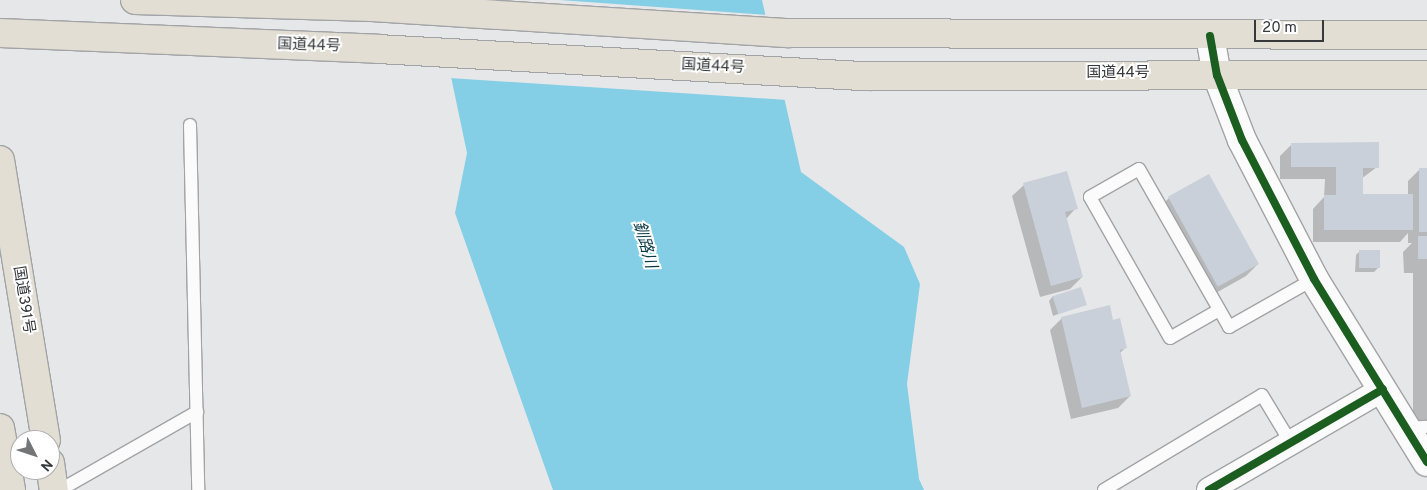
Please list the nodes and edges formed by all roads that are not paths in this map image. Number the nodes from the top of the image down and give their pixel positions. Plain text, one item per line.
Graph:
1 (135, 0) edge
2 (0, 33) edge
3 (1427, 35) edge
4 (1210, 36) junction
5 (1217, 75) junction
6 (1427, 75) edge
7 (190, 125) dead end
8 (0, 160) edge
9 (1314, 279) junction
10 (1218, 310) junction
11 (1383, 390) junction
12 (196, 412) junction
13 (0, 428) edge
14 (1416, 428) edge
15 (44, 430) edge
16 (1291, 443) junction
17 (1427, 462) edge
18 (11, 490) edge
19 (60, 490) edge
20 (198, 490) edge
21 (1104, 490) edge
22 (1209, 490) edge

1 - 4 highway
2 - 5 highway, 国道44号
3 - 4 highway
4 - 5 street
5 - 6 highway, 国道44号
5 - 9 street
7 - 12 lane
8 - 15 highway, 国道391号
9 - 10 lane
9 - 11 street
10 - 10 lane
11 - 14 street
11 - 16 street
12 - 19 lane
12 - 20 lane
13 - 18 highway
14 - 17 street
16 - 21 lane
16 - 22 street

